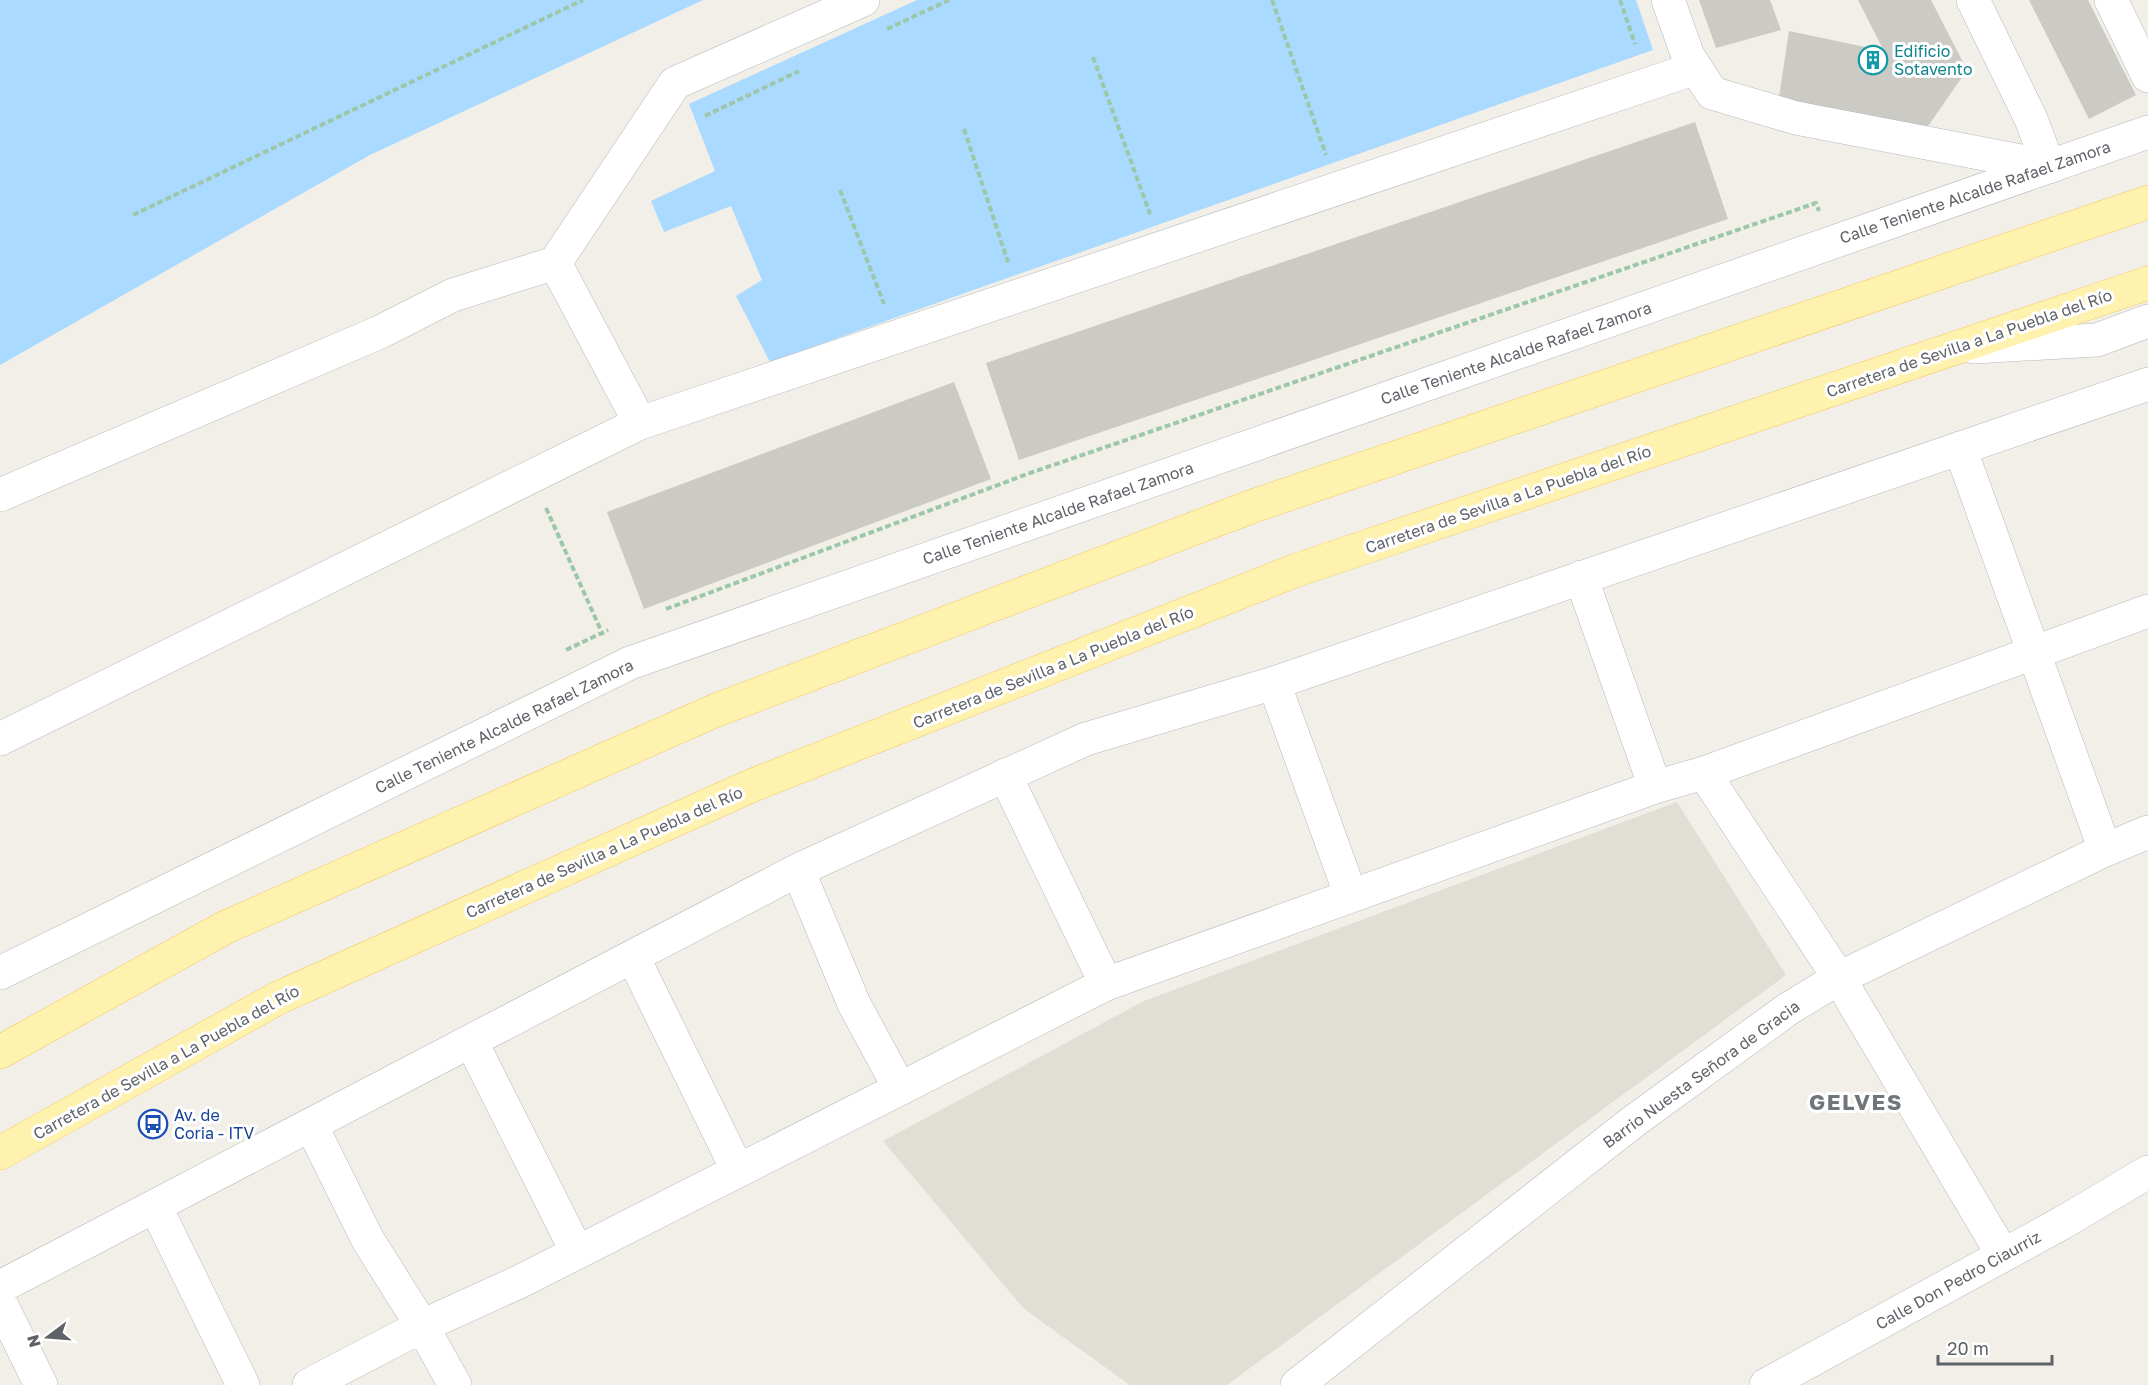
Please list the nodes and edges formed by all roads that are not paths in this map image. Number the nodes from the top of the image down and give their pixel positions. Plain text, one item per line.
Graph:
1 (863, 0) edge
2 (1668, 0) edge
3 (1973, 0) edge
4 (2111, 0) edge
5 (1696, 68) junction
6 (2148, 76) edge
7 (2148, 132) edge
8 (2049, 167) junction
9 (2148, 202) edge
10 (555, 263) junction
11 (2148, 283) edge
12 (2148, 321) edge
13 (1954, 348) junction
14 (2148, 384) edge
15 (640, 423) junction
16 (1960, 448) junction
17 (0, 495) edge
18 (1581, 577) junction
19 (2148, 611) edge
20 (2033, 652) junction
21 (1274, 683) junction
22 (0, 739) edge
23 (1704, 773) junction
24 (1005, 775) junction
25 (1655, 787) junction
26 (2148, 832) edge
27 (2105, 850) junction
28 (798, 870) junction
29 (1351, 896) junction
30 (633, 957) junction
31 (0, 973) edge
32 (1839, 978) junction
33 (1106, 984) junction
34 (471, 1041) junction
35 (0, 1052) edge
36 (900, 1089) junction
37 (311, 1125) junction
38 (0, 1153) edge
39 (738, 1171) junction
40 (2148, 1172) edge
41 (155, 1206) junction
42 (577, 1252) junction
43 (2003, 1255) junction
44 (0, 1287) edge
45 (0, 1302) edge
46 (422, 1326) junction
47 (41, 1385) edge
48 (243, 1385) edge
49 (309, 1385) edge
50 (455, 1385) edge
51 (1297, 1385) edge
52 (1766, 1385) edge

1 - 10 street
2 - 5 street
3 - 8 street
4 - 6 street
5 - 8 street
5 - 15 street
7 - 8 street, Calle Teniente Alcalde Rafael Zamora
8 - 31 street, Calle Teniente Alcalde Rafael Zamora
9 - 35 main road
10 - 15 street
10 - 17 street
11 - 13 main road, Carretera de Sevilla a La Puebla del Río
12 - 13 street
13 - 38 main road, Carretera de Sevilla a La Puebla del Río
14 - 16 street
15 - 22 street
16 - 18 street
16 - 20 street
18 - 21 street
18 - 25 street
19 - 20 street
20 - 23 street
20 - 27 street
21 - 24 street
21 - 29 street
23 - 25 street
23 - 32 street
24 - 28 street
24 - 33 street
25 - 29 street
26 - 27 street, Barrio Nuesta Señora de Gracia
27 - 32 street, Barrio Nuesta Señora de Gracia
28 - 30 street
28 - 36 street
29 - 33 street
30 - 34 street
30 - 39 street
32 - 43 street
32 - 51 street, Barrio Nuesta Señora de Gracia
33 - 36 street
34 - 37 street
34 - 42 street
36 - 39 street
37 - 41 street
37 - 46 street
39 - 42 street
40 - 43 street, Calle Don Pedro Ciaurriz
41 - 44 street
41 - 48 street
42 - 46 street
43 - 52 street, Calle Don Pedro Ciaurriz
45 - 47 street
46 - 49 street
46 - 50 street

